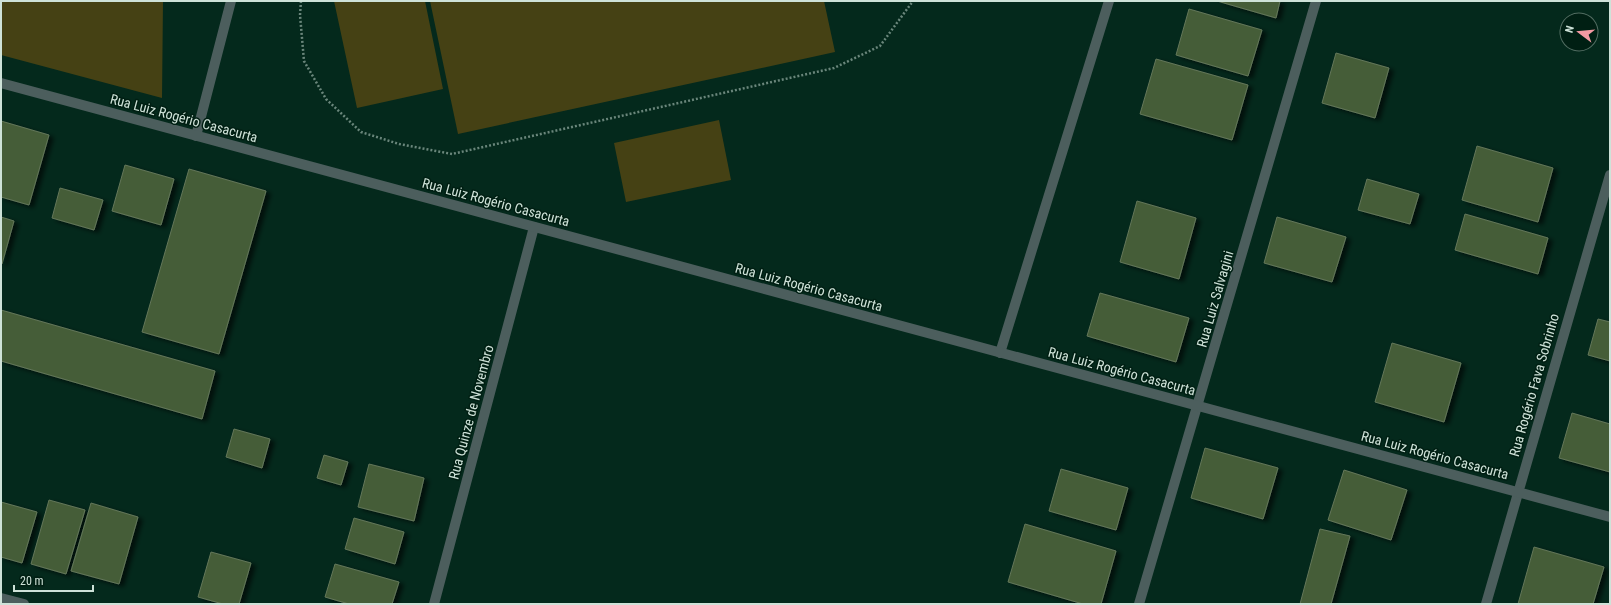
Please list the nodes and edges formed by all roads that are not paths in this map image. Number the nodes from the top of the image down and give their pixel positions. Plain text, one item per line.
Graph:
1 (231, 1) edge
2 (1109, 1) edge
3 (1316, 1) edge
4 (1, 83) edge
5 (196, 136) junction
6 (1610, 175) edge
7 (534, 227) junction
8 (1000, 353) junction
9 (1199, 406) junction
10 (1518, 492) junction
11 (1610, 517) edge
12 (1, 598) edge
13 (24, 604) edge
14 (434, 604) edge
15 (1139, 604) edge
16 (1486, 604) edge

1 - 5 street
2 - 8 street
3 - 9 street, Rua Luiz Salvagini
4 - 5 street, Rua Luiz Rogério Casacurta
5 - 7 street, Rua Luiz Rogério Casacurta
6 - 10 street, Rua Rogério Fava Sobrinho
7 - 8 street, Rua Luiz Rogério Casacurta
7 - 14 street, Rua Quinze de Novembro
8 - 9 street, Rua Luiz Rogério Casacurta
9 - 10 street, Rua Luiz Rogério Casacurta
9 - 15 street, Rua Luiz Salvagini
10 - 11 street, Rua Luiz Rogério Casacurta
10 - 16 street, Rua Rogério Fava Sobrinho
12 - 13 street

